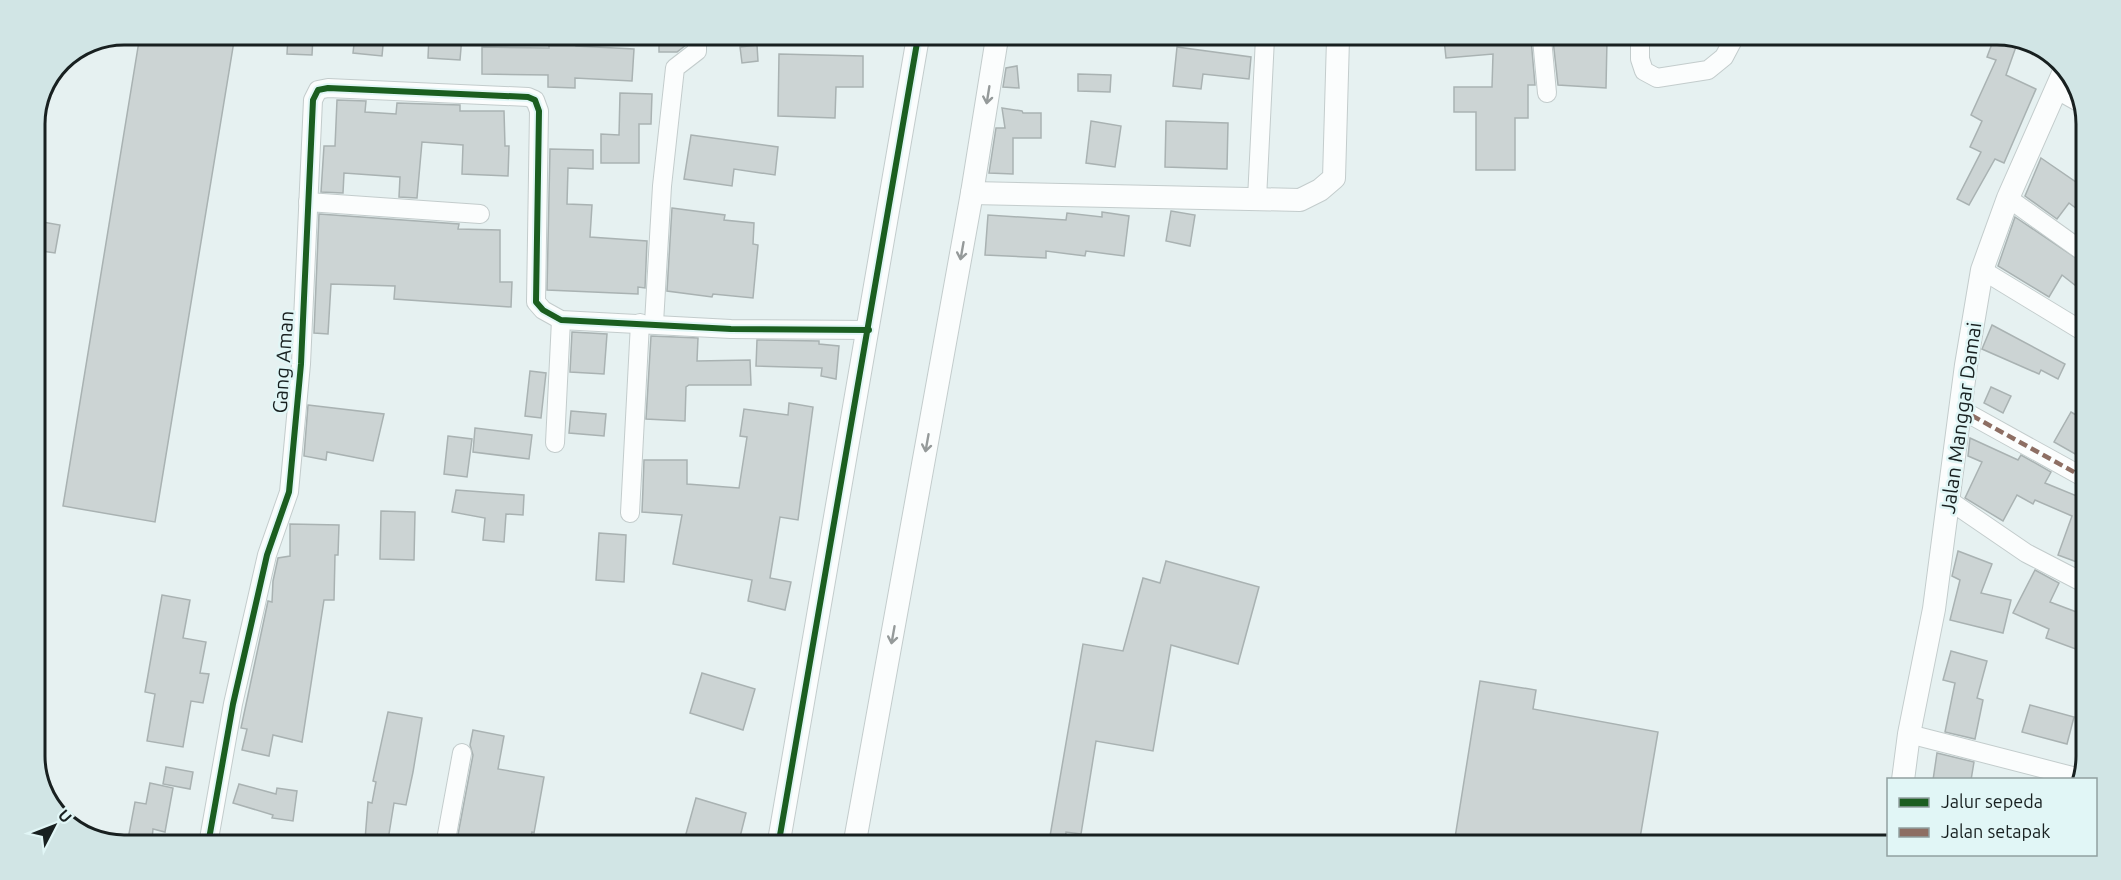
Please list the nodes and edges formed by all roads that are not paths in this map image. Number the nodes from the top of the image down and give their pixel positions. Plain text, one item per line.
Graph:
1 (698, 45) edge
2 (917, 45) edge
3 (996, 45) edge
4 (1265, 45) edge
5 (1338, 45) edge
6 (1542, 45) edge
7 (1640, 45) edge
8 (1730, 45) edge
9 (2061, 79) edge
10 (1546, 93) dead end
11 (972, 193) junction
12 (2008, 198) junction
13 (1257, 199) junction
14 (308, 202) junction
15 (480, 214) dead end
16 (2076, 247) edge
17 (1983, 270) junction
18 (561, 320) junction
19 (647, 323) junction
20 (2076, 327) edge
21 (869, 330) junction
22 (1960, 409) junction
23 (555, 443) dead end
24 (2076, 473) edge
25 (1950, 501) junction
26 (630, 513) dead end
27 (2076, 579) edge
28 (1909, 734) junction
29 (462, 753) dead end
30 (2073, 776) edge
31 (1903, 778) edge
32 (210, 835) edge
33 (447, 835) edge
34 (780, 835) edge
35 (856, 835) edge

1 - 19 street
2 - 21 street
3 -> 11 street
4 - 13 street
5 - 13 street
6 - 10 street
7 - 8 street
9 - 12 street, Jalan Manggar Damai
11 - 13 street
11 -> 35 street
12 - 16 street
12 - 17 street, Jalan Manggar Damai
14 - 15 street
14 - 18 street, Gang Aman
14 - 32 street, Gang Aman
17 - 20 street
17 - 22 street, Jalan Manggar Damai
18 - 19 street
18 - 23 street
19 - 21 street
19 - 26 street
21 - 34 street
22 - 24 street
22 - 25 street, Jalan Manggar Damai
25 - 27 street
25 - 28 street, Jalan Manggar Damai
28 - 30 street
28 - 31 street, Jalan Manggar Damai
29 - 33 street

